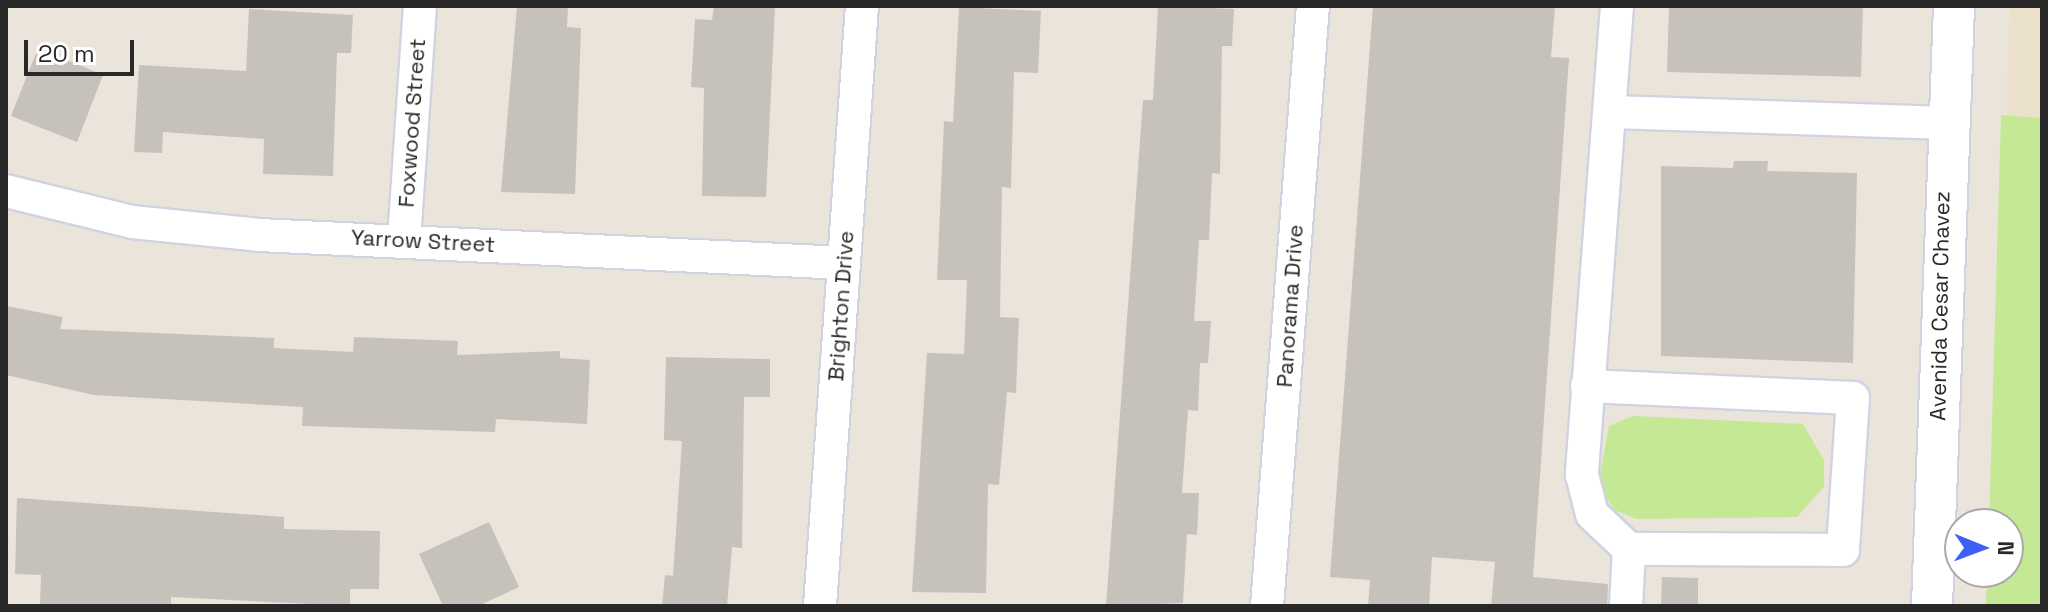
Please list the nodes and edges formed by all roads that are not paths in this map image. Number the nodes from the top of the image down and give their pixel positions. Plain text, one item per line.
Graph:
1 (420, 6) edge
2 (862, 6) edge
3 (1313, 6) edge
4 (1617, 6) edge
5 (1954, 6) edge
6 (1613, 112) junction
7 (1947, 123) junction
8 (6, 191) edge
9 (404, 240) junction
10 (844, 263) junction
11 (1587, 386) junction
12 (1629, 549) junction
13 (820, 606) edge
14 (1267, 606) edge
15 (1626, 606) edge
16 (1932, 606) edge

1 - 9 street, Foxwood Street
2 - 10 street, Brighton Drive
3 - 14 street, Panorama Drive
4 - 6 street
5 - 7 street, Avenida Cesar Chavez
6 - 7 street
6 - 11 street
7 - 16 street, Avenida Cesar Chavez
8 - 9 street, Yarrow Street
9 - 10 street, Yarrow Street
10 - 13 street, Brighton Drive
11 - 12 street
11 - 12 street
12 - 15 street

